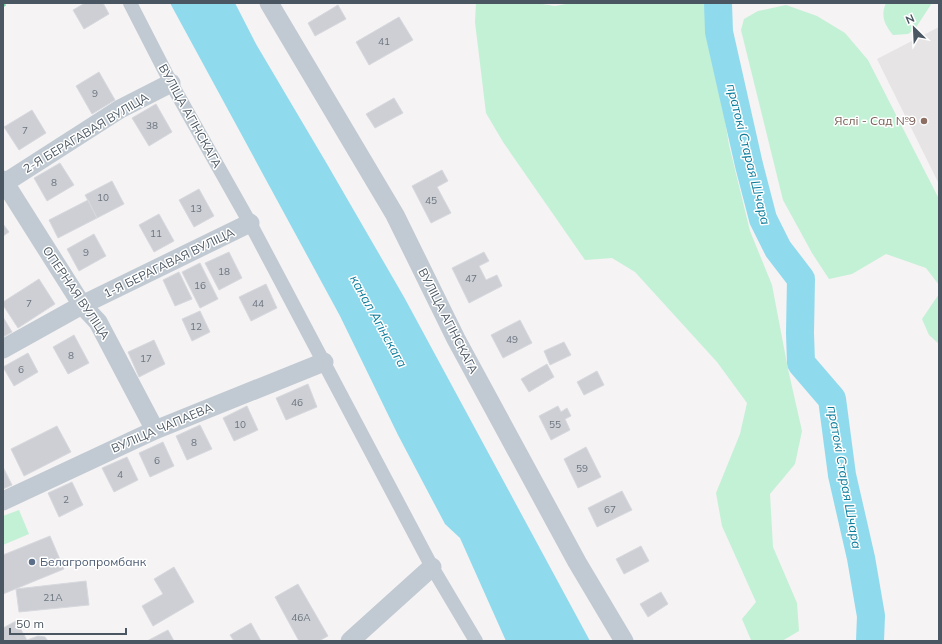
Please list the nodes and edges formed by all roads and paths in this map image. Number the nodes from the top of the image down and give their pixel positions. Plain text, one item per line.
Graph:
1 (8, 3) edge
2 (130, 3) edge
3 (269, 3) edge
4 (3, 6) edge
5 (171, 83) junction
6 (4, 182) edge
7 (250, 223) junction
8 (82, 305) junction
9 (3, 349) edge
10 (324, 362) junction
11 (155, 430) junction
12 (3, 501) edge
13 (432, 567) junction
14 (350, 641) edge
15 (476, 641) edge
16 (624, 641) edge

1 - 4 path
2 - 5 street, ВУЛІЦА АГІНСКАГА
3 - 16 street, ВУЛІЦА АГІНСКАГА
5 - 6 street, 2-Я БЕРАГАВАЯ ВУЛІЦА
5 - 7 street, ВУЛІЦА АГІНСКАГА
6 - 8 street, ОПЕРНАЯ ВУЛІЦА
7 - 8 street, 1-Я БЕРАГАВАЯ ВУЛІЦА
7 - 10 street, ВУЛІЦА АГІНСКАГА
8 - 9 street, 1-Я БЕРАГАВАЯ ВУЛІЦА
8 - 11 street, ОПЕРНАЯ ВУЛІЦА
10 - 11 street, ВУЛІЦА ЧАПАЕВА
10 - 13 street, ВУЛІЦА АГІНСКАГА
11 - 12 street, ВУЛІЦА ЧАПАЕВА
13 - 14 street
13 - 15 street, ВУЛІЦА АГІНСКАГА

